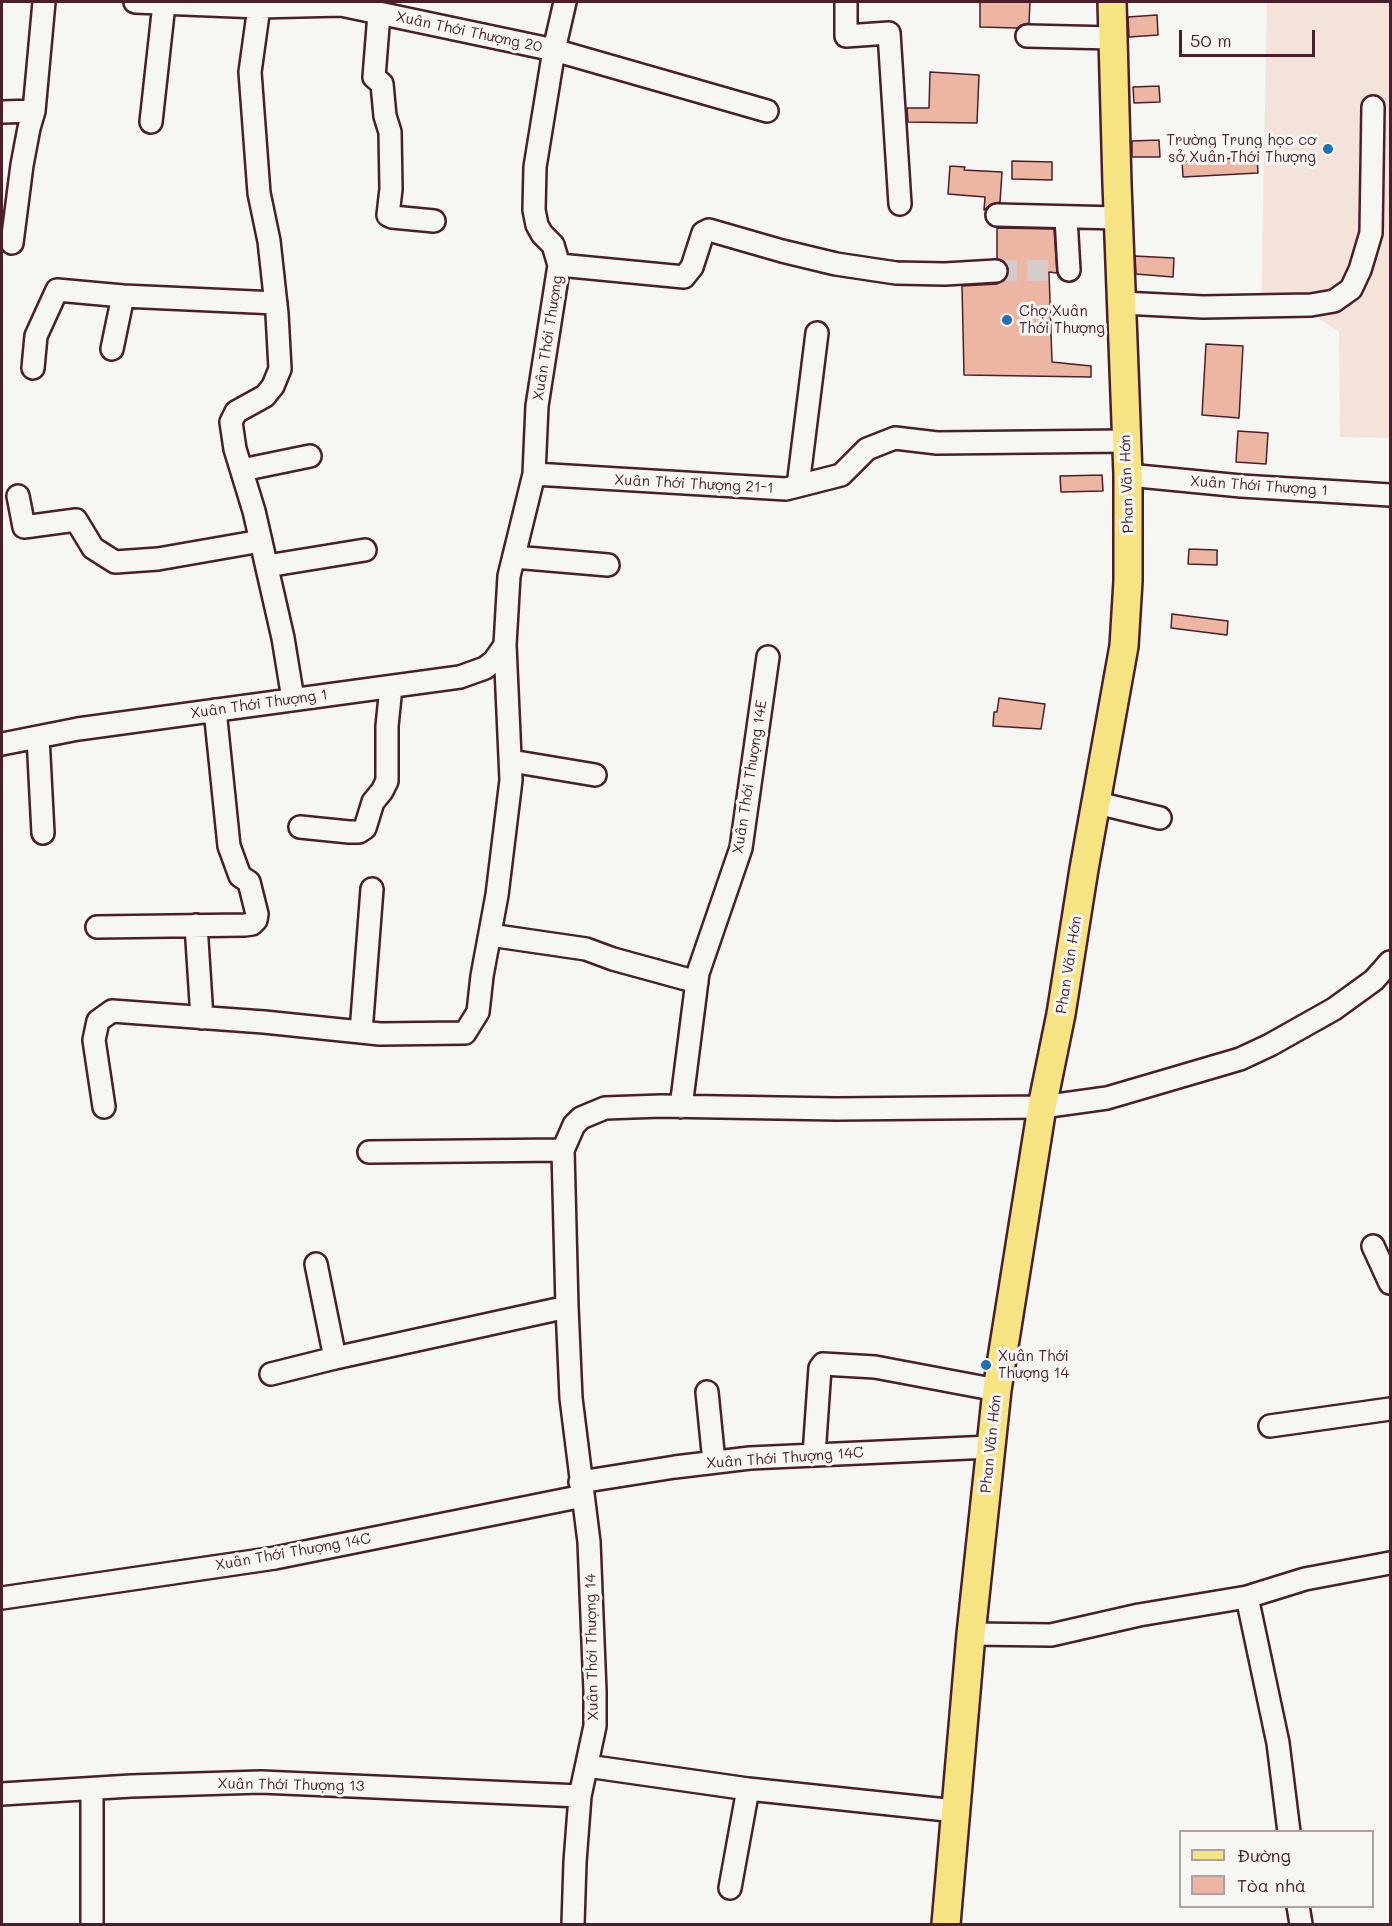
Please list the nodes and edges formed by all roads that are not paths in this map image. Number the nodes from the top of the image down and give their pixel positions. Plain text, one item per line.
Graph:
1 (44, 2) edge
2 (135, 2) edge
3 (566, 2) edge
4 (846, 2) edge
5 (1112, 2) edge
6 (189, 3) edge
7 (341, 3) edge
8 (164, 4) junction
9 (260, 7) junction
10 (380, 14) junction
11 (1027, 36) dead end
12 (1113, 38) junction
13 (554, 50) junction
14 (1373, 106) dead end
15 (34, 111) junction
16 (767, 111) dead end
17 (2, 112) edge
18 (151, 122) dead end
19 (900, 204) dead end
20 (997, 215) dead end
21 (1066, 218) junction
22 (1118, 218) junction
23 (434, 221) dead end
24 (12, 243) dead end
25 (560, 265) junction
26 (1069, 270) dead end
27 (996, 271) tunnel mouth
28 (123, 296) junction
29 (276, 303) junction
30 (1122, 303) junction
31 (817, 333) dead end
32 (112, 349) dead end
33 (33, 368) dead end
34 (1126, 441) junction
35 (310, 456) dead end
36 (242, 470) junction
37 (534, 474) junction
38 (1128, 475) junction
39 (798, 486) junction
40 (1390, 495) edge
41 (18, 496) dead end
42 (261, 541) junction
43 (365, 550) dead end
44 (514, 557) junction
45 (609, 565) dead end
46 (267, 566) junction
47 (505, 645) junction
48 (768, 657) dead end
49 (391, 687) junction
50 (293, 699) junction
51 (215, 710) junction
52 (38, 737) junction
53 (2, 744) edge
54 (511, 761) junction
55 (595, 775) dead end
56 (1096, 803) junction
57 (1160, 818) dead end
58 (300, 827) dead end
59 (43, 833) dead end
60 (372, 889) dead end
61 (196, 925) junction
62 (97, 927) dead end
63 (490, 935) junction
64 (1389, 965) edge
65 (697, 982) junction
66 (202, 1018) junction
67 (360, 1032) junction
68 (104, 1107) dead end
69 (681, 1107) junction
70 (1042, 1107) junction
71 (563, 1150) junction
72 (369, 1152) dead end
73 (1373, 1246) dead end
74 (316, 1264) dead end
75 (1390, 1283) edge
76 (567, 1307) junction
77 (335, 1358) junction
78 (271, 1374) dead end
79 (997, 1390) junction
80 (707, 1392) dead end
81 (1390, 1409) edge
82 (1270, 1426) dead end
83 (990, 1447) junction
84 (814, 1455) junction
85 (714, 1462) junction
86 (582, 1489) junction
87 (1390, 1563) edge
88 (1247, 1597) junction
89 (2, 1598) edge
90 (971, 1634) junction
91 (587, 1766) junction
92 (92, 1789) junction
93 (748, 1789) junction
94 (2, 1794) edge
95 (580, 1796) junction
96 (956, 1811) junction
97 (1289, 1830) edge
98 (730, 1888) dead end
99 (1298, 1908) edge
100 (92, 1924) edge
101 (573, 1924) edge
102 (946, 1924) edge
103 (1301, 1924) edge

1 - 15 street
2 - 8 street, Xuân Thới Thượng 20
3 - 13 street, Xuân Thới Thượng
4 - 19 street
5 - 12 main road, Phan Văn Hớn
6 - 8 street, Xuân Thới Thượng 20
6 - 9 street, Xuân Thới Thượng 20
7 - 9 street, Xuân Thới Thượng 20
7 - 10 street, Xuân Thới Thượng 20
8 - 18 street
9 - 29 street
10 - 13 street, Xuân Thới Thượng 20
10 - 23 street
11 - 12 street
12 - 22 main road, Phan Văn Hớn
13 - 16 street, Xuân Thới Thượng 20
13 - 25 street, Xuân Thới Thượng
14 - 30 street
15 - 17 street
15 - 24 street
20 - 21 street
21 - 22 street
21 - 26 street
22 - 30 main road, Phan Văn Hớn
25 - 27 street
25 - 37 street, Xuân Thới Thượng
28 - 29 street
28 - 32 street
28 - 33 street
29 - 36 street
30 - 34 main road, Phan Văn Hớn
31 - 39 street
34 - 38 main road, Phan Văn Hớn
34 - 39 street, Xuân Thới Thượng 21-1
35 - 36 street
36 - 42 street
37 - 39 street, Xuân Thới Thượng 21-1
37 - 44 street, Xuân Thới Thượng
38 - 40 street, Xuân Thới Thượng 1
38 - 56 main road, Phan Văn Hớn
41 - 42 street
42 - 46 street
43 - 46 street
44 - 45 street
44 - 47 street, Xuân Thới Thượng
46 - 50 street
47 - 49 street, Xuân Thới Thượng 1
47 - 54 street, Xuân Thới Thượng
48 - 65 street, Xuân Thới Thượng 14E
49 - 50 street, Xuân Thới Thượng 1
49 - 58 street
50 - 51 street, Xuân Thới Thượng 1
51 - 52 street, Xuân Thới Thượng 1
51 - 61 street
52 - 53 street, Xuân Thới Thượng 1
52 - 59 street
54 - 55 street
54 - 63 street, Xuân Thới Thượng
56 - 57 street
56 - 70 main road, Phan Văn Hớn
60 - 67 street
61 - 62 street
61 - 66 street
63 - 65 street
63 - 67 street, Xuân Thới Thượng
64 - 70 street, Xuân Thới Thượng 14
65 - 69 street, Xuân Thới Thượng 14E
66 - 67 street
66 - 68 street
69 - 70 street, Xuân Thới Thượng 14
69 - 71 street, Xuân Thới Thượng 14
70 - 79 main road, Phan Văn Hớn
71 - 72 street
71 - 76 street, Xuân Thới Thượng 14
73 - 75 street
74 - 77 street
76 - 77 street
76 - 86 street, Xuân Thới Thượng 14
77 - 78 street
79 - 83 main road, Phan Văn Hớn
79 - 84 street
80 - 85 street
81 - 82 street
83 - 84 street, Xuân Thới Thượng 14C
83 - 90 main road, Phan Văn Hớn
84 - 85 street, Xuân Thới Thượng 14C
85 - 86 street, Xuân Thới Thượng 14C
86 - 89 street, Xuân Thới Thượng 14C
86 - 91 street, Xuân Thới Thượng 14
87 - 88 street
88 - 90 street
88 - 97 street
90 - 96 main road, Phan Văn Hớn
91 - 93 street
91 - 95 street, Xuân Thới Thượng 14
92 - 94 street, Xuân Thới Thượng 13
92 - 95 street, Xuân Thới Thượng 13
92 - 100 street
93 - 96 street
93 - 98 street
95 - 101 street, Xuân Thới Thượng 14
96 - 102 main road, Phan Văn Hớn
99 - 103 street

